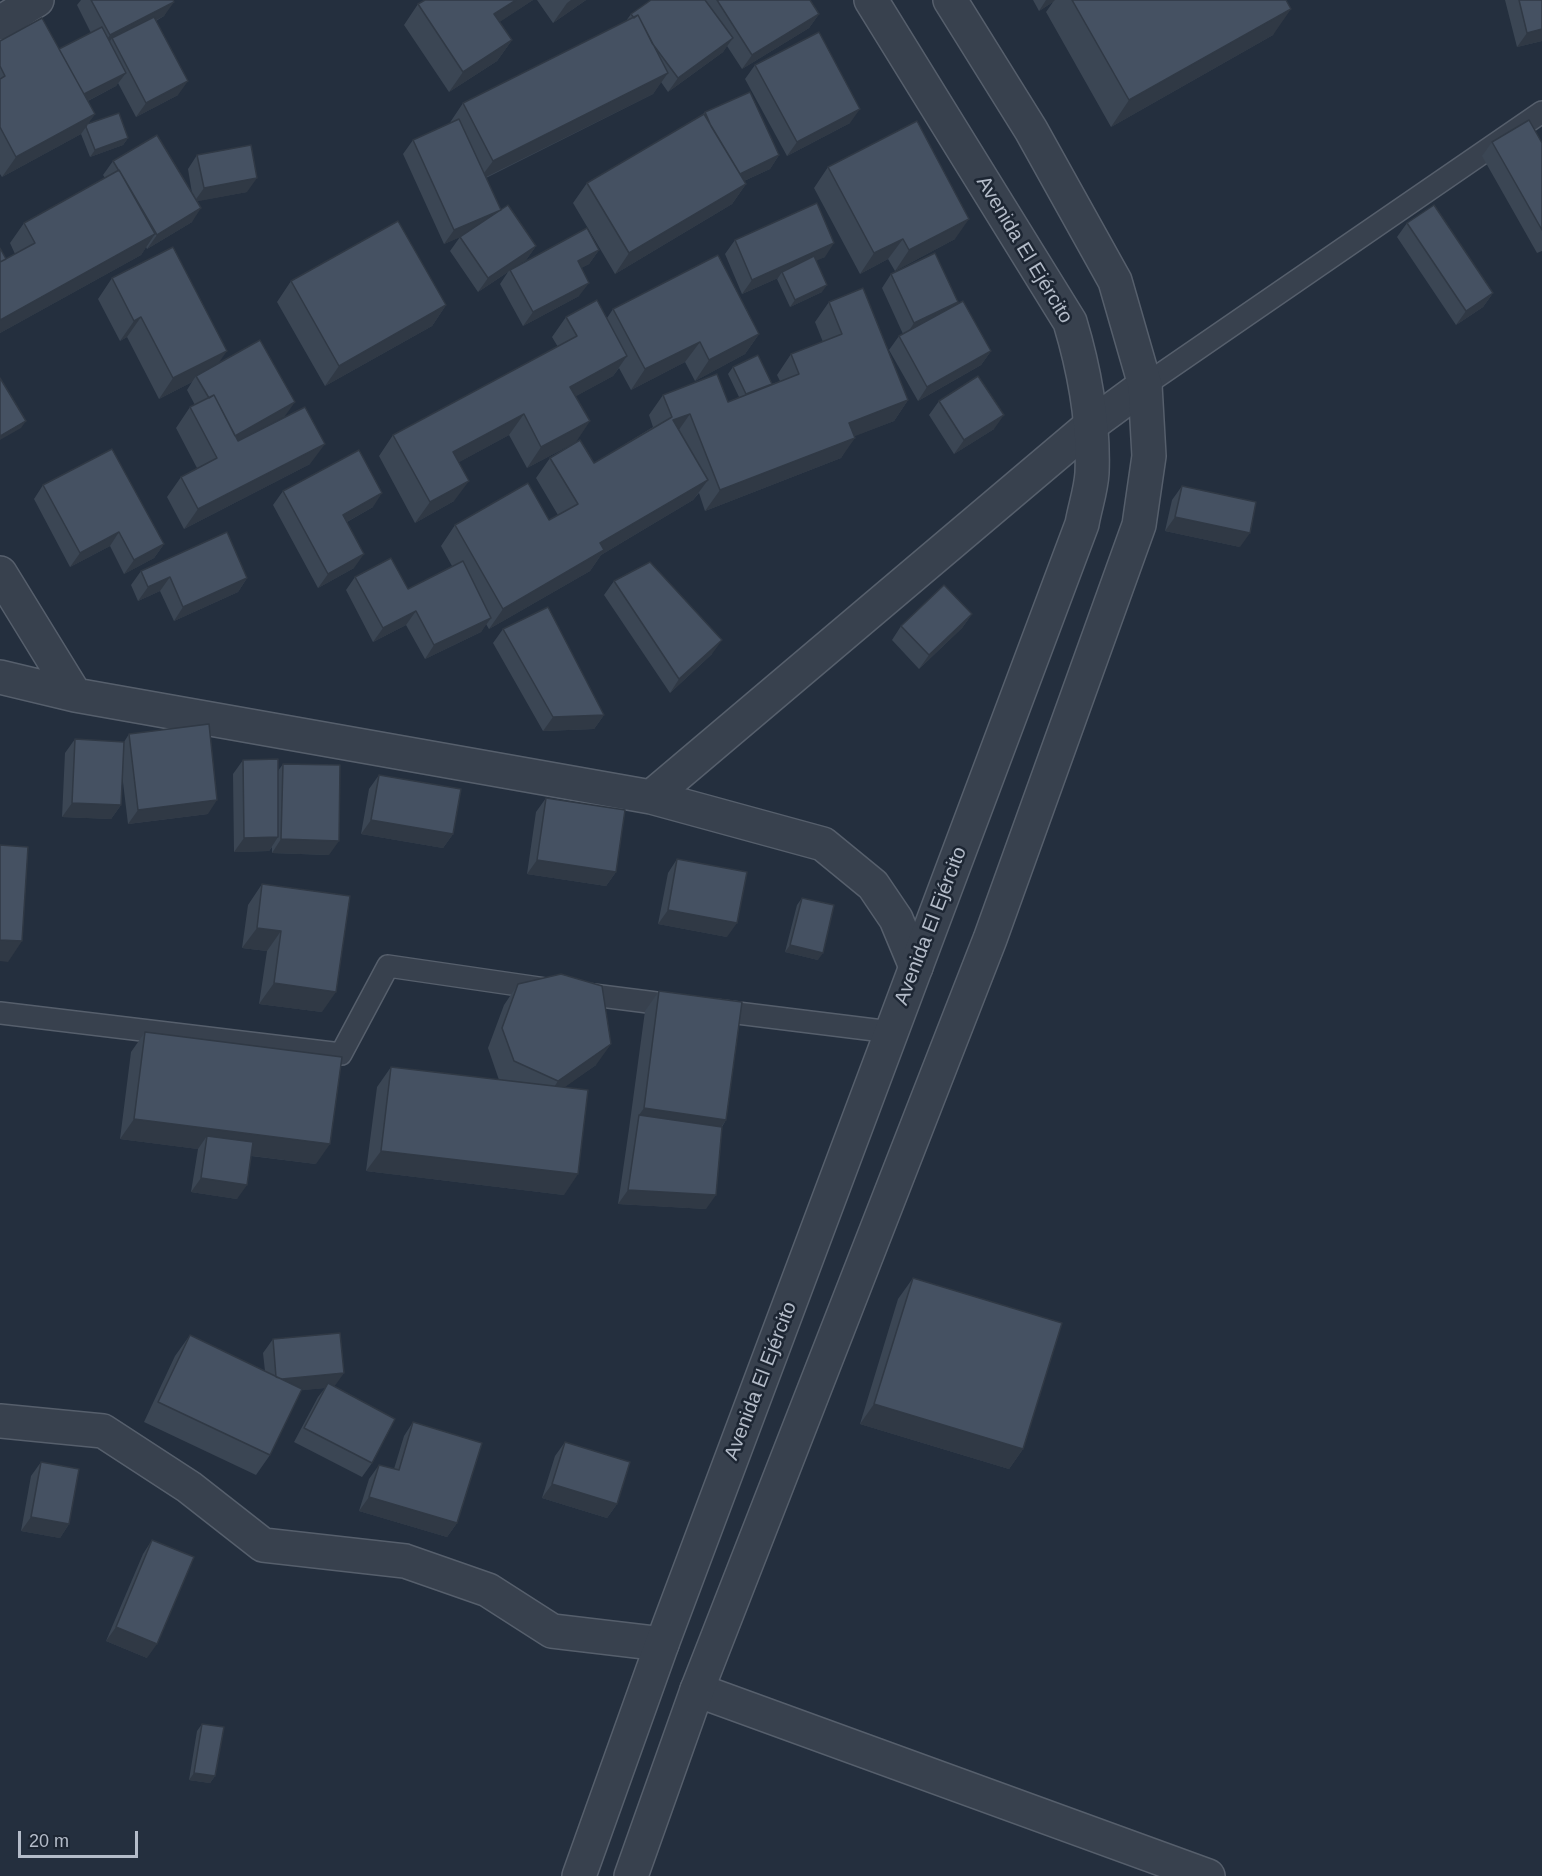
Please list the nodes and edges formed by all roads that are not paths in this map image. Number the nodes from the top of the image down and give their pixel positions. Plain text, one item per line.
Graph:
1 (37, 0) edge
2 (871, 0) edge
3 (950, 0) edge
4 (0, 23) edge
5 (1542, 112) edge
6 (1145, 385) junction
7 (1092, 424) junction
8 (0, 573) edge
9 (0, 677) edge
10 (75, 694) junction
11 (651, 797) junction
12 (916, 967) junction
13 (0, 1012) edge
14 (891, 1032) junction
15 (0, 1421) edge
16 (662, 1644) junction
17 (697, 1690) junction
18 (579, 1876) edge
19 (632, 1876) edge
20 (1208, 1876) edge

1 - 4 street
2 - 7 street, Avenida El Ejército
3 - 6 street
5 - 6 lane
6 - 7 street
6 - 17 street
7 - 11 street
7 - 12 street, Avenida El Ejército
8 - 10 street
9 - 10 street
10 - 11 street
11 - 12 street
12 - 14 street, Avenida El Ejército
13 - 14 lane
14 - 16 street, Avenida El Ejército
15 - 16 street
16 - 18 street, Avenida El Ejército
17 - 19 street
17 - 20 street

